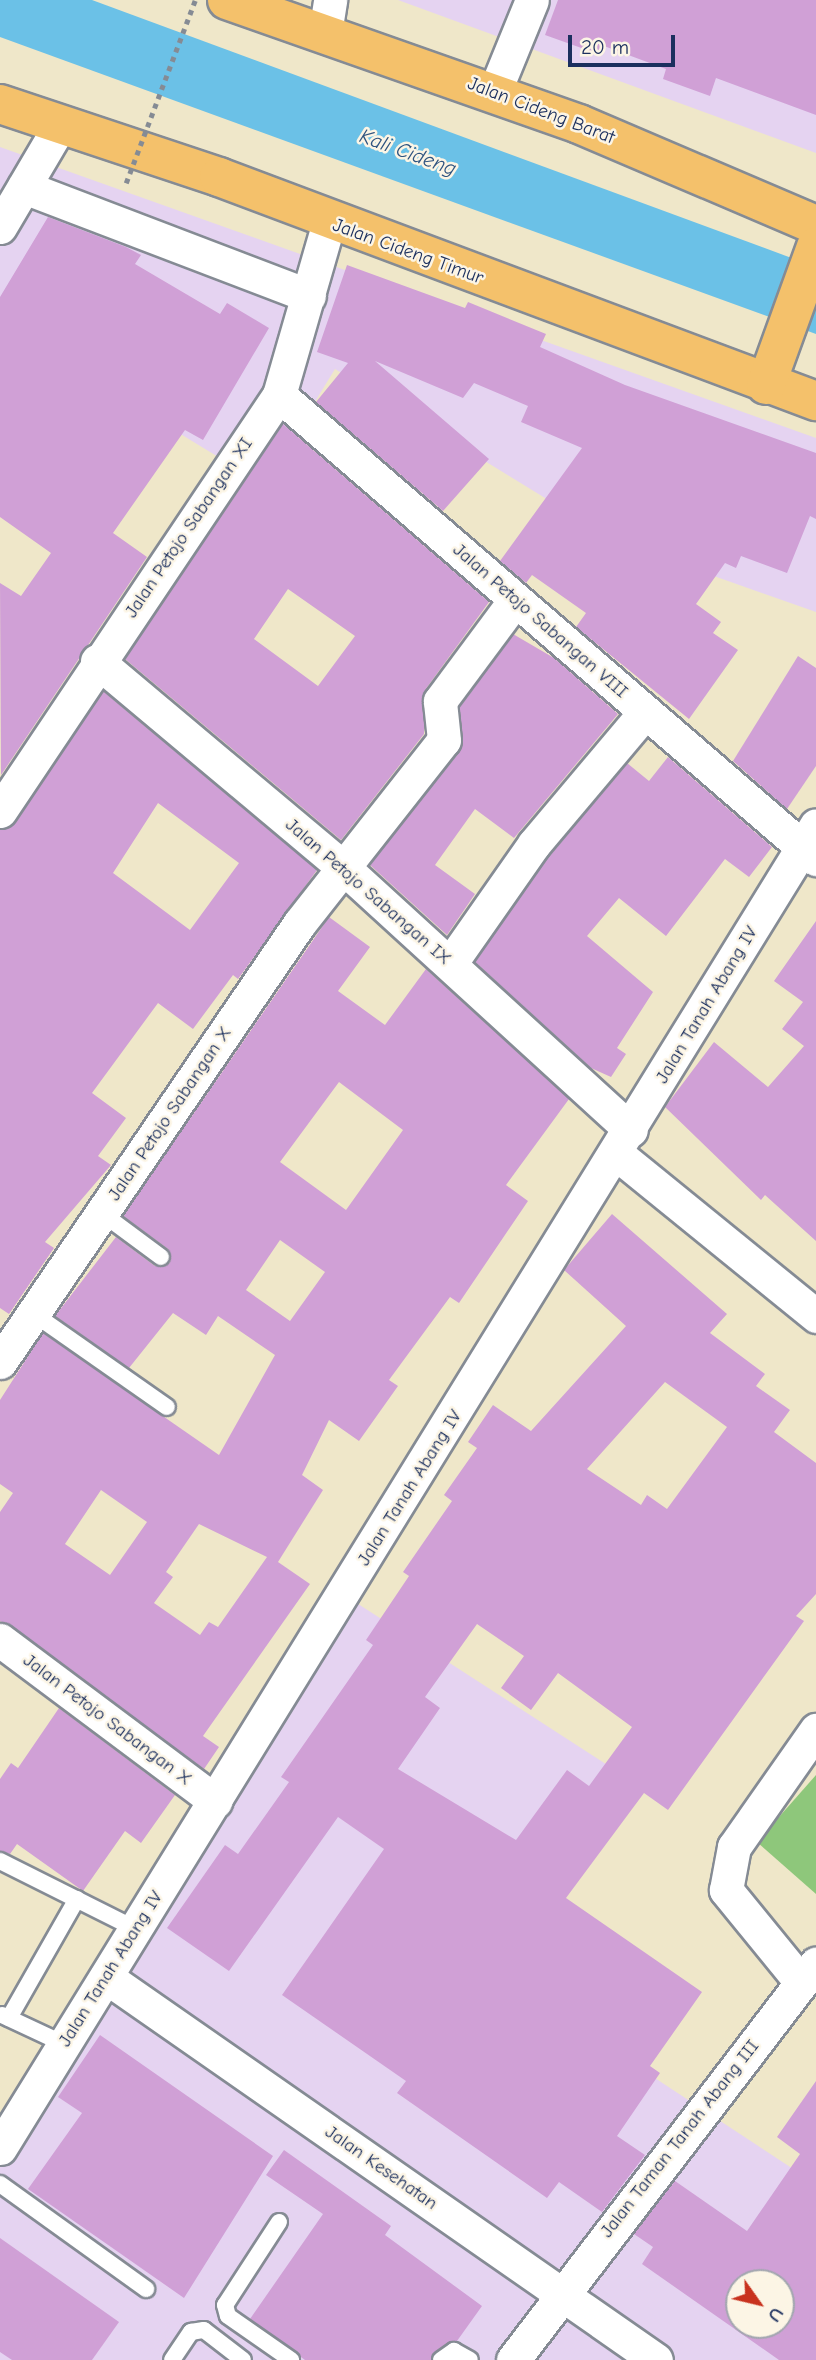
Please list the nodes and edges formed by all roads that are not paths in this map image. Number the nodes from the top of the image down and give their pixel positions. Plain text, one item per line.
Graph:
1 (533, 0) edge
2 (245, 4) edge
3 (328, 17) edge
4 (494, 93) junction
5 (0, 104) edge
6 (59, 127) junction
7 (24, 187) junction
8 (329, 222) junction
9 (816, 225) edge
10 (0, 227) edge
11 (816, 247) edge
12 (309, 296) junction
13 (772, 369) junction
14 (279, 395) junction
15 (816, 401) edge
16 (515, 600) junction
17 (97, 661) junction
18 (645, 712) junction
19 (0, 811) edge
20 (811, 844) edge
21 (345, 869) junction
22 (450, 964) junction
23 (624, 1142) junction
24 (103, 1214) junction
25 (161, 1257) dead end
26 (34, 1314) junction
27 (816, 1316) edge
28 (0, 1362) edge
29 (167, 1407) dead end
30 (0, 1640) edge
31 (816, 1730) edge
32 (215, 1801) junction
33 (0, 1861) edge
34 (77, 1899) junction
35 (136, 1929) junction
36 (808, 1973) edge
37 (106, 1976) junction
38 (5, 2016) edge
39 (65, 2044) junction
40 (0, 2148) edge
41 (0, 2184) edge
42 (279, 2222) dead end
43 (146, 2289) dead end
44 (559, 2295) junction
45 (172, 2360) edge
46 (243, 2360) edge
47 (291, 2360) edge
48 (441, 2360) edge
49 (470, 2360) edge
50 (513, 2360) edge
51 (656, 2360) edge

1 - 4 street
2 - 3 main road, Jalan Cideng Barat
3 - 4 main road, Jalan Cideng Barat
4 - 9 main road, Jalan Cideng Barat
5 - 6 main road, Jalan Cideng Timur
6 - 7 street
6 - 8 main road, Jalan Cideng Timur
7 - 10 street
7 - 12 street
8 - 12 street, Jalan Petojo Sabangan XI
8 - 13 main road, Jalan Cideng Timur
11 - 13 main road
12 - 14 street, Jalan Petojo Sabangan XI
13 - 15 main road, Jalan Cideng Timur
14 - 16 street, Jalan Petojo Sabangan VIII
14 - 17 street, Jalan Petojo Sabangan XI
16 - 18 street, Jalan Petojo Sabangan VIII
16 - 21 street, Jalan Petojo Sabangan X
17 - 19 street, Jalan Petojo Sabangan XI
17 - 21 street, Jalan Petojo Sabangan IX
18 - 20 street, Jalan Petojo Sabangan VIII
18 - 22 street
20 - 23 street, Jalan Tanah Abang IV
21 - 22 street, Jalan Petojo Sabangan IX
21 - 24 street, Jalan Petojo Sabangan X
22 - 23 street, Jalan Petojo Sabangan IX
23 - 27 street, Jalan Petojo Sabangan IX
23 - 32 street, Jalan Tanah Abang IV
24 - 25 lane
24 - 26 street, Jalan Petojo Sabangan X
26 - 28 street, Jalan Petojo Sabangan X
26 - 29 lane
30 - 32 street, Jalan Petojo Sabangan X
31 - 36 street, Jalan Taman Tanah Abang III
32 - 35 street, Jalan Tanah Abang IV
33 - 34 lane
34 - 35 lane
34 - 38 lane
35 - 37 street, Jalan Tanah Abang IV
36 - 44 street, Jalan Taman Tanah Abang III
37 - 39 street, Jalan Tanah Abang IV
37 - 44 street, Jalan Kesehatan
38 - 39 lane
39 - 40 street, Jalan Tanah Abang IV
41 - 43 lane
42 - 47 lane
44 - 50 street, Jalan Taman Tanah Abang III
44 - 51 street, Jalan Kesehatan
45 - 46 lane
48 - 49 lane

